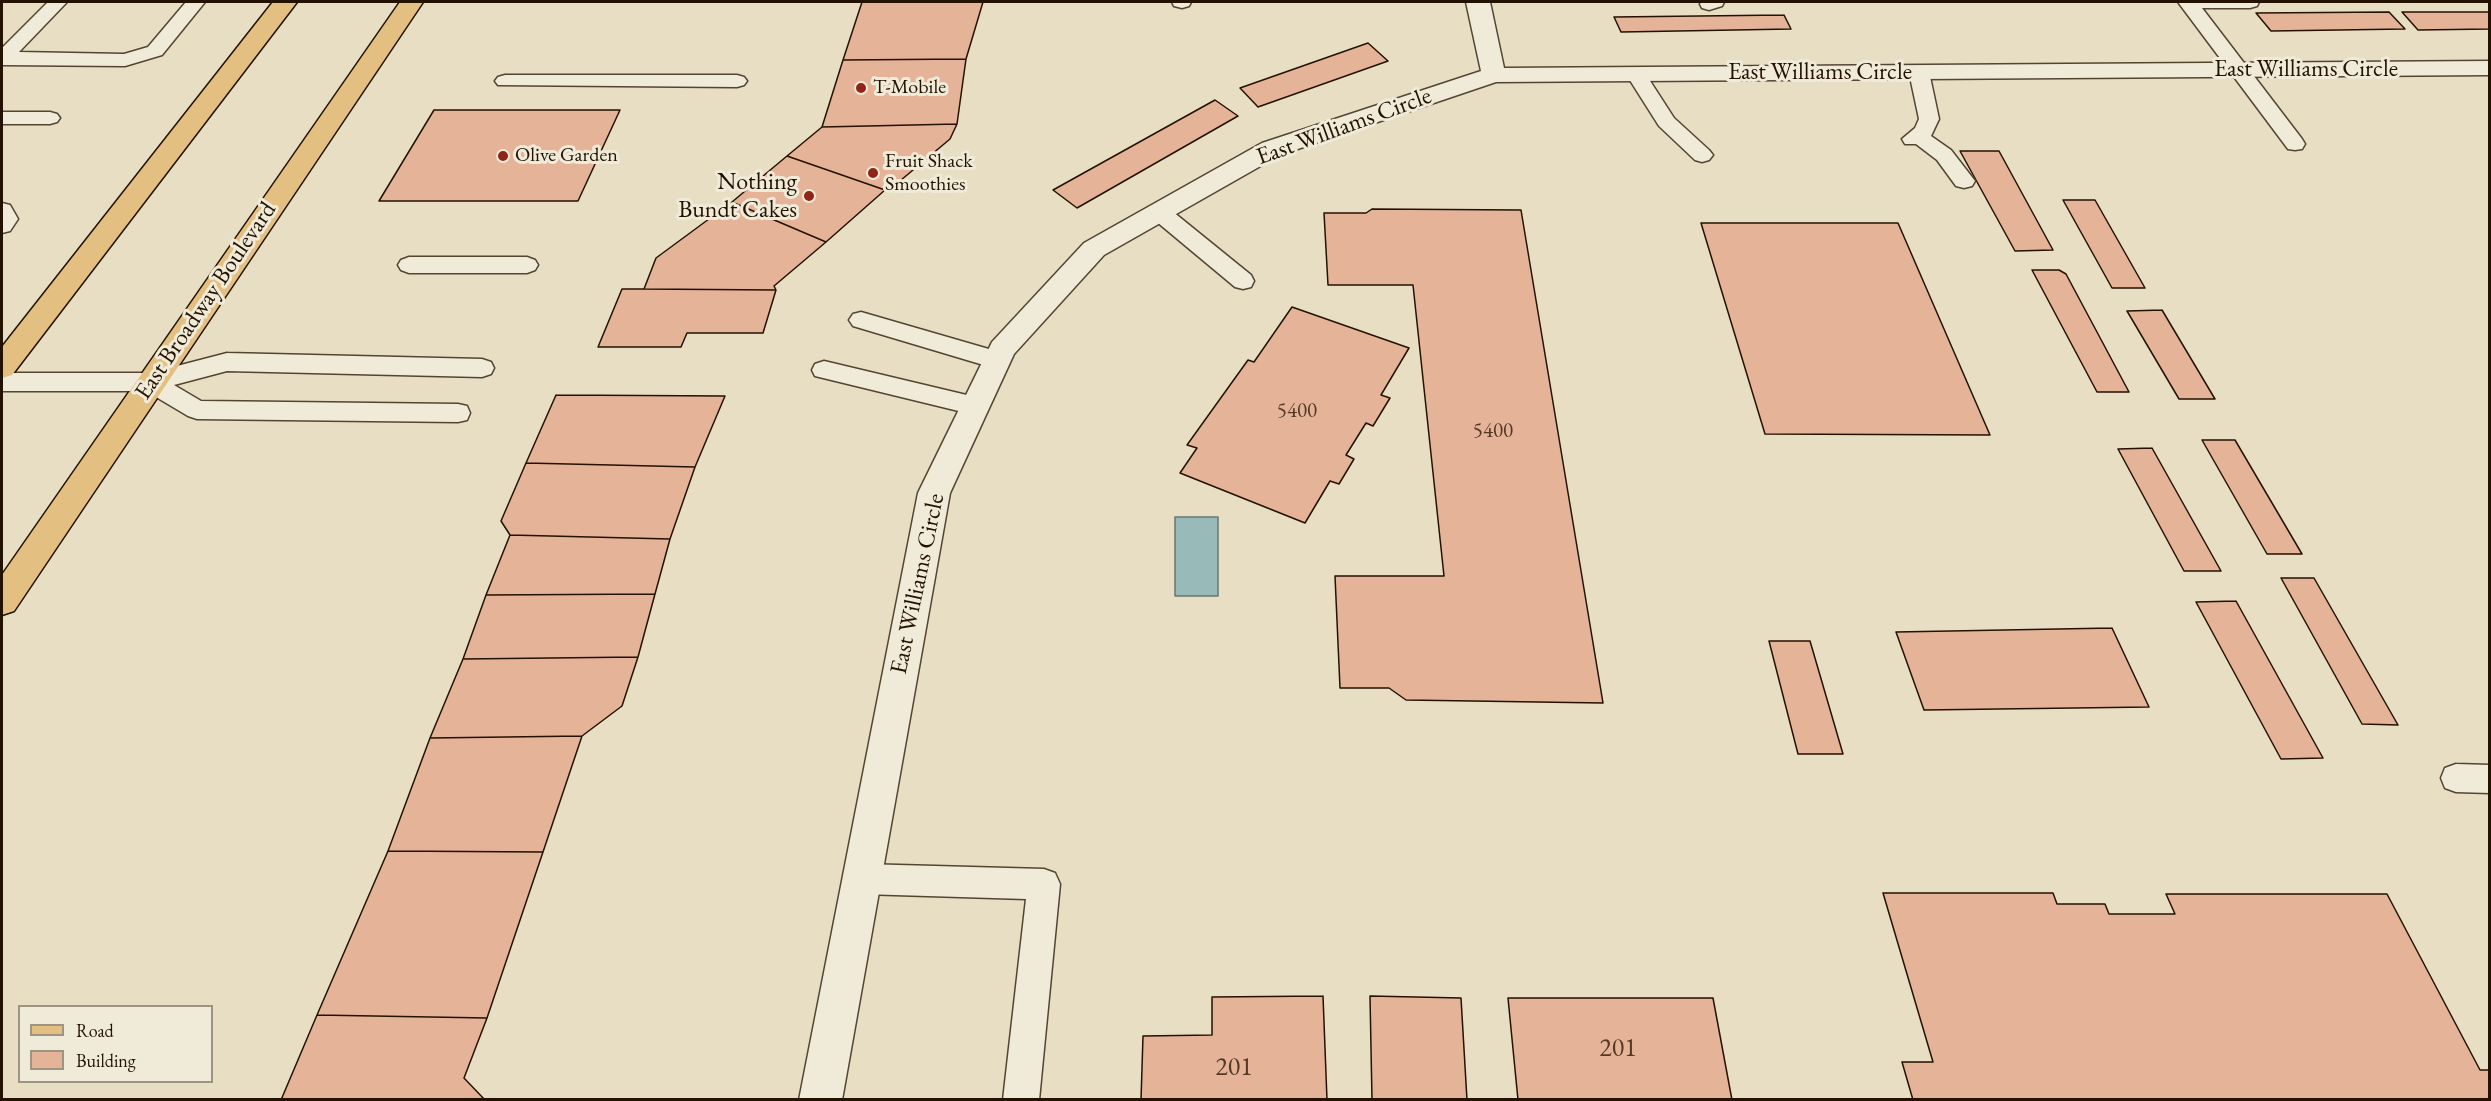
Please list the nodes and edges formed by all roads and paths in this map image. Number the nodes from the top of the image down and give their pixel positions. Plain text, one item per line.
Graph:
1 (58, 2) edge
2 (196, 2) edge
3 (285, 2) edge
4 (411, 2) edge
5 (1478, 2) edge
6 (2188, 2) edge
7 (2250, 2) edge
8 (2, 58) edge
9 (2490, 68) edge
10 (2241, 69) junction
11 (1919, 72) junction
12 (1636, 74) junction
13 (1494, 75) junction
14 (505, 81) dead end
15 (737, 81) dead end
16 (2, 118) edge
17 (50, 118) dead end
18 (2295, 144) dead end
19 (1702, 155) dead end
20 (1964, 182) dead end
21 (2, 210) edge
22 (1159, 212) junction
23 (2, 226) edge
24 (409, 265) dead end
25 (526, 265) dead end
26 (1243, 281) dead end
27 (861, 320) dead end
28 (996, 360) junction
29 (2, 367) edge
30 (482, 368) dead end
31 (824, 370) dead end
32 (2, 382) edge
33 (150, 382) junction
34 (975, 406) junction
35 (458, 413) dead end
36 (2, 601) edge
37 (2456, 778) dead end
38 (2490, 779) edge
39 (862, 879) junction
40 (820, 1100) edge
41 (1021, 1100) edge

1 - 8 lane
2 - 8 lane
3 - 29 main road
4 - 33 main road, East Broadway Boulevard
5 - 13 street
6 - 7 lane
6 - 10 lane
9 - 10 street, East Williams Circle
10 - 11 street, East Williams Circle
10 - 18 lane
11 - 12 street, East Williams Circle
11 - 20 lane
12 - 13 street, East Williams Circle
12 - 19 lane
13 - 22 street, East Williams Circle
14 - 15 lane
16 - 17 lane
21 - 23 lane
22 - 26 lane
22 - 28 street, East Williams Circle
24 - 25 lane
27 - 28 lane
28 - 34 street, East Williams Circle
30 - 33 lane
31 - 34 lane
32 - 33 lane
33 - 35 lane
33 - 36 main road, East Broadway Boulevard
34 - 39 street, East Williams Circle
37 - 38 lane
39 - 40 street, East Williams Circle
39 - 41 lane

